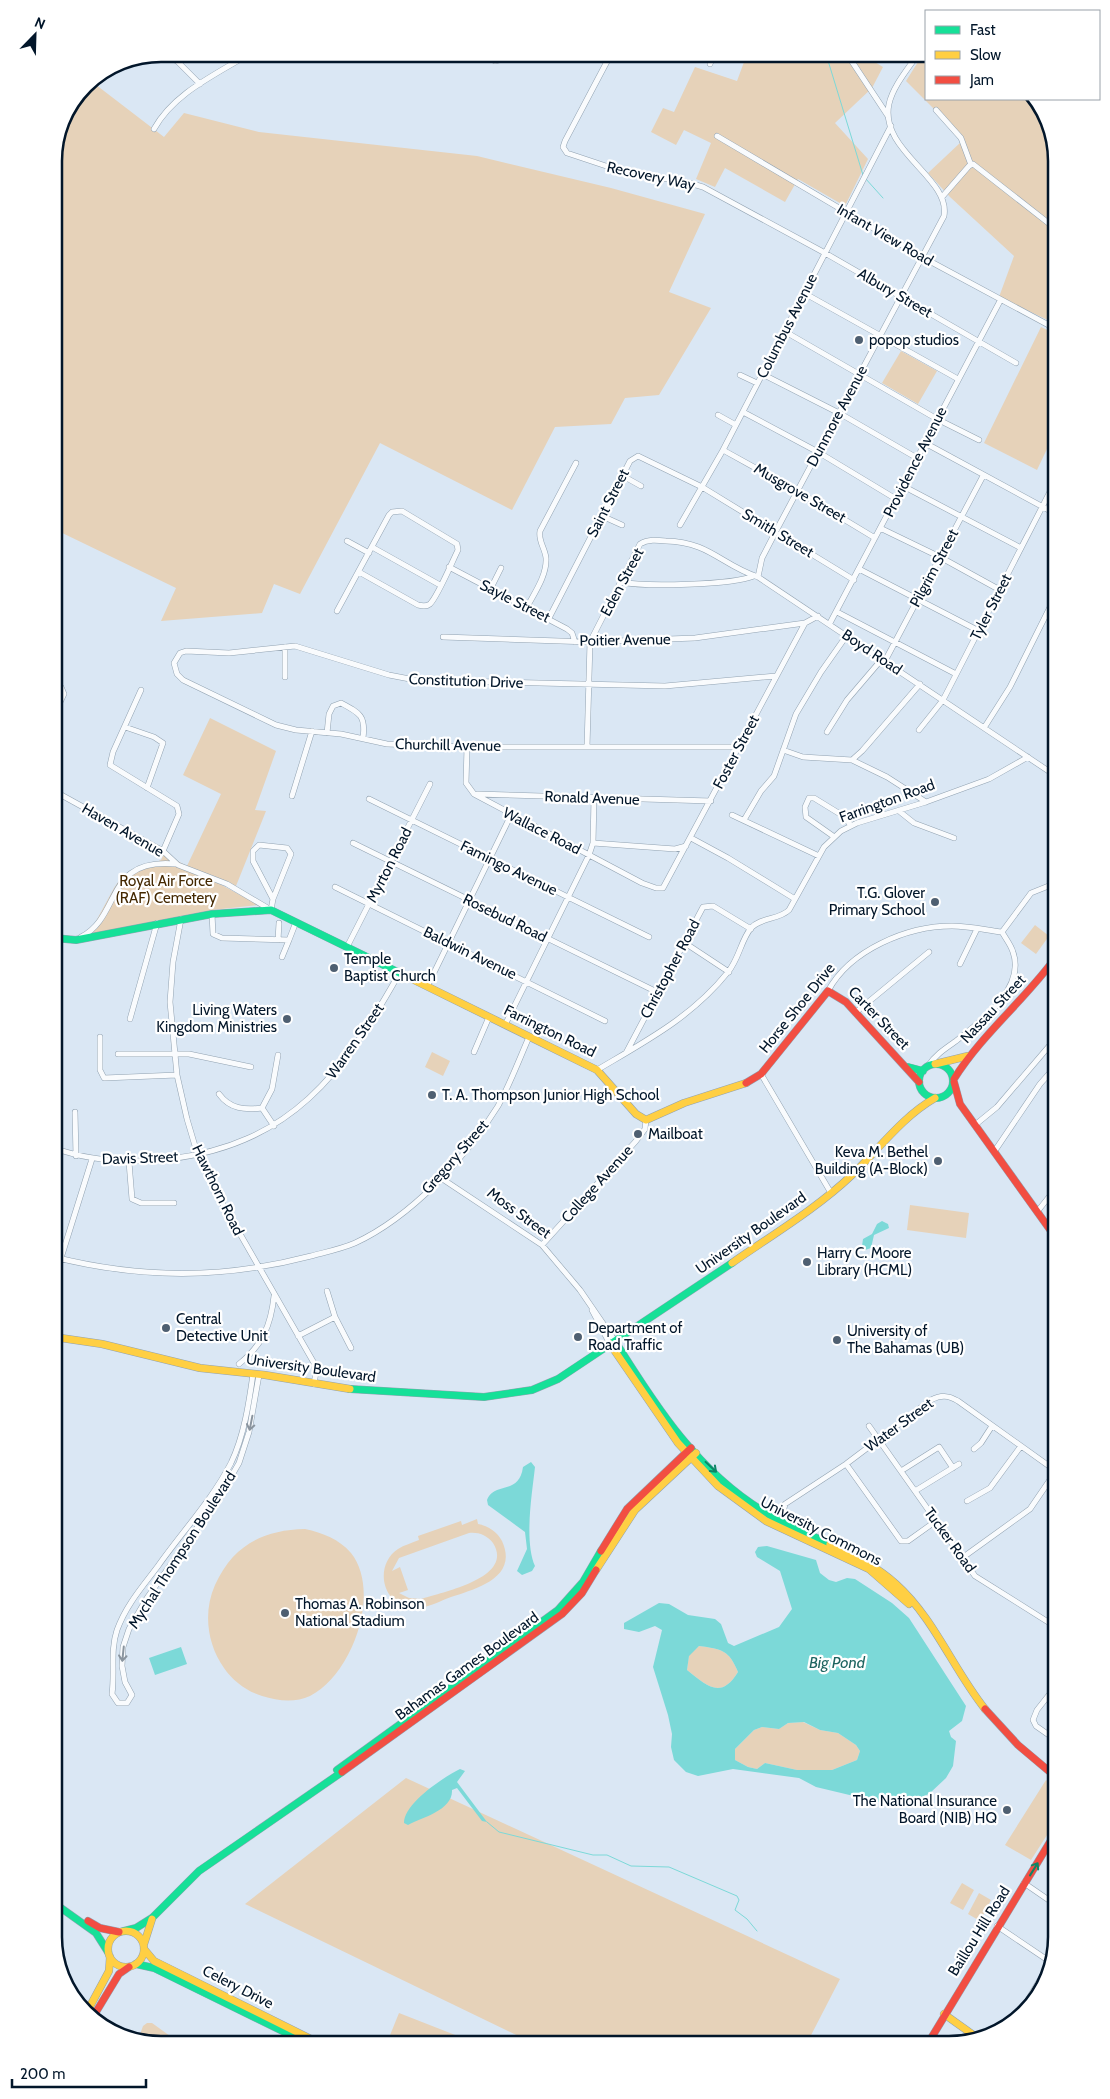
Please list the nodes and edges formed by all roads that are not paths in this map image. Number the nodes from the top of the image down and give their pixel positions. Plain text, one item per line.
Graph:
1 (179, 63) edge
2 (234, 63) edge
3 (606, 63) edge
4 (853, 63) edge
5 (913, 63) edge
6 (200, 84) junction
7 (936, 110) dead end
8 (888, 117) junction
9 (891, 126) junction
10 (154, 129) dead end
11 (717, 136) dead end
12 (971, 165) junction
13 (942, 197) junction
14 (846, 212) junction
15 (1048, 223) edge
16 (825, 253) junction
17 (922, 257) junction
18 (804, 293) junction
19 (900, 296) junction
20 (1000, 301) junction
21 (1048, 325) edge
22 (784, 331) junction
23 (880, 336) junction
24 (979, 340) junction
25 (1016, 363) dead end
26 (740, 374) dead end
27 (762, 374) junction
28 (860, 375) junction
29 (958, 380) junction
30 (757, 383) junction
31 (743, 412) junction
32 (839, 413) junction
33 (718, 416) dead end
34 (937, 419) junction
35 (736, 425) junction
36 (978, 440) dead end
37 (925, 443) junction
38 (723, 450) junction
39 (818, 452) junction
40 (917, 458) junction
41 (576, 463) dead end
42 (623, 476) junction
43 (983, 476) junction
44 (641, 486) dead end
45 (903, 486) junction
46 (702, 487) junction
47 (797, 490) junction
48 (1048, 496) edge
49 (896, 499) junction
50 (1043, 506) junction
51 (1048, 509) edge
52 (602, 516) junction
53 (962, 516) junction
54 (622, 525) dead end
55 (680, 525) dead end
56 (880, 528) junction
57 (776, 531) junction
58 (875, 538) junction
59 (347, 541) dead end
60 (680, 541) joint
61 (372, 547) junction
62 (1021, 548) junction
63 (369, 553) junction
64 (940, 557) junction
65 (449, 567) junction
66 (501, 568) dead end
67 (859, 569) junction
68 (359, 572) junction
69 (756, 576) junction
70 (854, 580) junction
71 (621, 582) junction
72 (440, 585) junction
73 (491, 588) junction
74 (1000, 590) junction
75 (917, 600) junction
76 (527, 607) junction
77 (337, 611) dead end
78 (1048, 611) edge
79 (837, 612) junction
80 (818, 616) junction
81 (549, 618) junction
82 (805, 623) junction
83 (830, 623) junction
84 (978, 631) junction
85 (847, 635) junction
86 (443, 637) dead end
87 (575, 642) junction
88 (590, 642) junction
89 (895, 642) junction
90 (285, 647) junction
91 (884, 660) junction
92 (174, 668) joint
93 (956, 674) junction
94 (776, 676) junction
95 (285, 677) dead end
96 (920, 684) junction
97 (588, 685) junction
98 (141, 690) dead end
99 (943, 700) junction
100 (125, 727) junction
101 (984, 728) junction
102 (919, 730) dead end
103 (312, 731) junction
104 (827, 732) dead end
105 (327, 733) junction
106 (363, 738) junction
107 (467, 747) junction
108 (587, 747) junction
109 (740, 747) junction
110 (783, 750) junction
111 (1028, 757) junction
112 (852, 760) junction
113 (1048, 771) edge
114 (430, 784) dead end
115 (147, 788) junction
116 (474, 794) junction
117 (292, 796) dead end
118 (63, 797) edge
119 (594, 798) junction
120 (369, 799) dead end
121 (711, 801) junction
122 (926, 802) junction
123 (899, 811) junction
124 (511, 815) junction
125 (732, 815) dead end
126 (412, 820) junction
127 (744, 820) junction
128 (851, 826) junction
129 (833, 836) junction
130 (691, 838) junction
131 (954, 838) dead end
132 (353, 842) dead end
133 (593, 843) junction
134 (686, 845) junction
135 (163, 850) junction
136 (589, 855) junction
137 (819, 856) junction
138 (490, 859) junction
139 (391, 861) junction
140 (175, 864) junction
141 (1048, 886) edge
142 (335, 887) dead end
143 (656, 888) joint
144 (569, 897) junction
145 (273, 899) junction
146 (795, 899) junction
147 (469, 900) junction
148 (369, 904) junction
149 (271, 910) junction
150 (212, 914) junction
151 (181, 919) junction
152 (296, 922) junction
153 (157, 923) junction
154 (279, 923) dead end
155 (751, 929) junction
156 (977, 929) junction
157 (1002, 932) junction
158 (649, 937) dead end
159 (63, 939) edge
160 (76, 940) junction
161 (278, 940) junction
162 (289, 940) junction
163 (548, 940) junction
164 (449, 942) junction
165 (685, 943) junction
166 (347, 947) junction
167 (929, 952) dead end
168 (282, 957) dead end
169 (960, 964) dead end
170 (1048, 968) edge
171 (729, 972) junction
172 (400, 974) junction
173 (528, 981) junction
174 (427, 987) junction
175 (828, 991) junction
176 (657, 992) junction
177 (855, 1013) junction
178 (489, 1017) junction
179 (130, 1019) dead end
180 (605, 1021) dead end
181 (506, 1025) junction
182 (100, 1037) dead end
183 (529, 1037) junction
184 (1048, 1047) edge
185 (474, 1052) dead end
186 (626, 1053) junction
187 (118, 1054) dead end
188 (175, 1054) junction
189 (278, 1055) dead end
190 (968, 1056) junction
191 (251, 1067) dead end
192 (929, 1067) junction
193 (908, 1068) junction
194 (597, 1070) junction
195 (761, 1074) junction
196 (178, 1075) junction
197 (1048, 1075) edge
198 (954, 1080) junction
199 (919, 1082) junction
200 (923, 1092) junction
201 (219, 1094) dead end
202 (946, 1096) junction
203 (935, 1098) junction
204 (960, 1104) junction
205 (262, 1108) junction
206 (918, 1108) junction
207 (75, 1112) dead end
208 (646, 1120) junction
209 (975, 1125) junction
210 (274, 1126) junction
211 (62, 1151) edge
212 (994, 1152) junction
213 (76, 1156) junction
214 (198, 1156) junction
215 (92, 1160) junction
216 (129, 1162) junction
217 (441, 1178) junction
218 (831, 1193) junction
219 (1048, 1198) edge
220 (174, 1203) dead end
221 (1037, 1212) junction
222 (1048, 1227) edge
223 (542, 1245) junction
224 (62, 1254) edge
225 (62, 1258) edge
226 (260, 1267) junction
227 (327, 1292) dead end
228 (274, 1295) junction
229 (335, 1317) junction
230 (298, 1336) junction
231 (62, 1338) edge
232 (614, 1345) junction
233 (351, 1348) dead end
234 (239, 1364) dead end
235 (256, 1374) junction
236 (314, 1384) junction
237 (869, 1426) dead end
238 (992, 1426) junction
239 (878, 1440) junction
240 (944, 1444) dead end
241 (1021, 1446) junction
242 (939, 1447) junction
243 (974, 1449) dead end
244 (693, 1450) junction
245 (687, 1456) junction
246 (846, 1464) junction
247 (959, 1464) dead end
248 (1048, 1465) edge
249 (953, 1468) junction
250 (901, 1472) junction
251 (1048, 1483) edge
252 (915, 1491) junction
253 (967, 1502) dead end
254 (936, 1521) junction
255 (786, 1523) junction
256 (962, 1558) junction
257 (926, 1620) junction
258 (1048, 1622) edge
259 (1048, 1697) edge
260 (1048, 1734) edge
261 (1048, 1770) edge
262 (1048, 1847) edge
263 (1024, 1883) junction
264 (1048, 1900) edge
265 (62, 1904) edge
266 (62, 1909) edge
267 (152, 1918) junction
268 (997, 1926) junction
269 (122, 1932) junction
270 (144, 1947) junction
271 (109, 1955) junction
272 (1045, 1958) edge
273 (133, 1965) junction
274 (90, 2006) edge
275 (96, 2012) edge
276 (944, 2014) junction
277 (972, 2034) edge
278 (293, 2036) edge
279 (305, 2036) edge
280 (932, 2036) edge

1 - 6 street
2 - 6 street
3 - 16 street, Recovery Way
4 - 8 street
5 - 8 street
6 - 10 street
7 - 12 street
8 - 9 street
9 - 13 street
9 - 14 street, Columbus Avenue
11 - 14 street, Infant View Road
12 - 13 street
12 - 15 street
13 - 17 street, Dunmore Avenue
14 - 16 street, Columbus Avenue
14 - 17 street, Infant View Road
16 - 18 street, Columbus Avenue
16 - 19 street, Albury Street
17 - 19 street, Dunmore Avenue
17 - 20 street, Infant View Road
18 - 22 street, Columbus Avenue
18 - 23 street
19 - 23 street, Dunmore Avenue
19 - 24 street, Albury Street
20 - 21 street, Infant View Road
20 - 24 street, Providence Avenue
22 - 27 street, Columbus Avenue
22 - 28 street
23 - 28 street, Dunmore Avenue
23 - 29 street
24 - 25 street, Albury Street
24 - 29 street, Providence Avenue
26 - 30 street
27 - 30 street, Columbus Avenue
27 - 32 street
28 - 32 street, Dunmore Avenue
28 - 34 street
29 - 34 street, Providence Avenue
30 - 31 street, Columbus Avenue
31 - 35 street, Columbus Avenue
31 - 39 street
32 - 39 street, Dunmore Avenue
32 - 40 street
33 - 35 street
34 - 36 street
34 - 37 street, Providence Avenue
35 - 38 street, Columbus Avenue
37 - 40 street, Providence Avenue
37 - 43 street
38 - 46 street, Columbus Avenue
38 - 47 street, Musgrove Street
39 - 47 street, Dunmore Avenue
39 - 49 street
40 - 45 street, Providence Avenue
41 - 76 street
42 - 44 street
42 - 46 street, Saint Street
42 - 52 street, Saint Street
43 - 50 street
43 - 53 street, Pilgrim Street
45 - 49 street, Providence Avenue
45 - 53 street
46 - 55 street, Columbus Avenue
46 - 57 street, Smith Street
47 - 57 street, Dunmore Avenue
47 - 58 street, Musgrove Street
48 - 50 street, Tyler Street
49 - 56 street, Providence Avenue
50 - 51 street
50 - 62 street, Tyler Street
52 - 54 street
52 - 81 street, Saint Street
53 - 62 street
53 - 64 street, Pilgrim Street
56 - 58 street, Providence Avenue
56 - 64 street
57 - 69 street, Dunmore Avenue
57 - 70 street, Smith Street
58 - 67 street, Providence Avenue
59 - 63 street
60 - 69 street, Boyd Road
60 - 71 street, Eden Street
61 - 63 street
61 - 65 street
61 - 72 street
62 - 74 street, Tyler Street
63 - 68 street
64 - 74 street
64 - 75 street, Pilgrim Street
65 - 72 street
65 - 73 street, Sayle Street
66 - 73 street
67 - 70 street, Providence Avenue
67 - 75 street
68 - 72 street
68 - 77 street
69 - 71 street
69 - 80 street, Boyd Road
70 - 79 street, Providence Avenue
71 - 88 street, Eden Street
73 - 76 street, Sayle Street
74 - 84 street, Tyler Street
75 - 84 street
75 - 89 street, Pilgrim Street
76 - 81 street, Sayle Street
78 - 101 street
79 - 83 street, Providence Avenue
79 - 89 street
80 - 82 street
80 - 83 street, Boyd Road
81 - 87 street, Sayle Street
82 - 88 street, Poitier Avenue
82 - 94 street, Foster Street
83 - 85 street, Boyd Road
84 - 93 street, Tyler Street
85 - 91 street, Boyd Road
85 - 110 street
86 - 87 street, Poitier Avenue
87 - 88 street, Poitier Avenue
88 - 97 street, Eden Street
89 - 91 street, Pilgrim Street
89 - 93 street
90 - 92 street, Constitution Drive
90 - 95 street
90 - 97 street, Constitution Drive
91 - 96 street, Boyd Road
91 - 104 street, Pilgrim Street
92 - 103 street, Churchill Avenue
93 - 99 street, Tyler Street
94 - 97 street, Constitution Drive
94 - 109 street, Foster Street
96 - 99 street, Boyd Road
96 - 112 street
97 - 108 street, Eden Street
98 - 100 street
99 - 101 street, Boyd Road
99 - 102 street, Tyler Street
100 - 115 street
100 - 115 street
101 - 111 street, Boyd Road
103 - 105 street, Churchill Avenue
103 - 117 street
105 - 106 street, Churchill Avenue
105 - 106 street
106 - 107 street, Churchill Avenue
107 - 108 street, Churchill Avenue
107 - 116 street
108 - 109 street, Churchill Avenue
109 - 121 street, Foster Street
110 - 112 street
110 - 127 street
111 - 113 street, Boyd Road
111 - 122 street, Farrington Road
112 - 122 street
114 - 126 street, Myrton Road
115 - 135 street
116 - 119 street, Ronald Avenue
116 - 124 street, Wallace Road
118 - 135 street, Haven Avenue
119 - 121 street, Ronald Avenue
119 - 133 street
120 - 126 street, Famingo Avenue
121 - 130 street, Foster Street
122 - 123 street, Farrington Road
123 - 128 street, Farrington Road
123 - 131 street
124 - 136 street, Wallace Road
124 - 138 street
125 - 127 street
126 - 138 street, Famingo Avenue
126 - 139 street, Myrton Road
127 - 137 street
128 - 129 street, Farrington Road
128 - 129 street
129 - 137 street, Farrington Road
130 - 134 street, Foster Street
130 - 146 street
132 - 139 street, Rosebud Road
133 - 134 street
133 - 136 street
134 - 143 street, Foster Street
135 - 140 street, Haven Avenue
136 - 143 street, Wallace Road
136 - 144 street
137 - 146 street, Farrington Road
138 - 144 street, Famingo Avenue
138 - 147 street
139 - 147 street, Rosebud Road
139 - 148 street, Myrton Road
140 - 149 street, Haven Avenue
140 - 160 street
141 - 157 street
142 - 148 street, Baldwin Avenue
144 - 158 street, Famingo Avenue
144 - 163 street
145 - 145 street
145 - 149 street
146 - 155 street, Farrington Road
147 - 163 street, Rosebud Road
147 - 164 street
148 - 164 street, Baldwin Avenue
148 - 166 street, Myrton Road
149 - 150 main road, Farrington Road
149 - 152 main road, Farrington Road
150 - 151 main road, Farrington Road
150 - 161 street
151 - 153 main road, Farrington Road
151 - 188 street, Hawthorn Road
152 - 162 street
152 - 166 main road, Farrington Road
153 - 160 main road, Farrington Road
153 - 179 street
154 - 161 street
155 - 165 street, Christopher Road
155 - 171 street, Farrington Road
156 - 157 street, Horse Shoe Drive
156 - 169 street
156 - 175 street, Horse Shoe Drive
157 - 192 street
159 - 160 main road, Farrington Road
161 - 162 street
162 - 168 street
163 - 173 street
163 - 176 street, Rosebud Road
164 - 173 street, Baldwin Avenue
164 - 174 street
165 - 171 street
165 - 176 street, Christopher Road
166 - 172 main road, Farrington Road
167 - 177 street
170 - 190 main road, Nassau Street
171 - 186 street, Farrington Road
172 - 174 main road, Farrington Road
172 - 210 street, Warren Street
173 - 180 street, Baldwin Avenue
173 - 181 street
174 - 178 main road, Farrington Road
175 - 177 main road, Carter Street
175 - 195 main road, Horse Shoe Drive
176 - 186 street, Christopher Road
177 - 193 main road, Carter Street
178 - 181 main road, Farrington Road
178 - 185 street
181 - 183 main road, Farrington Road
182 - 196 street
183 - 194 main road, Farrington Road
183 - 217 street, Gregory Street
184 - 209 street
186 - 194 street, Farrington Road
187 - 188 street
188 - 191 street
188 - 196 street, Hawthorn Road
189 - 205 street
190 - 192 main road
190 - 198 main road, Nassau Street
192 - 193 main road
192 - 198 main road
192 - 199 main road
193 - 199 main road, Carter Street
194 - 208 main road
195 - 208 main road, Horse Shoe Drive
195 - 218 street
196 - 214 street, Hawthorn Road
197 - 212 street
198 - 202 main road
198 - 204 main road
199 - 200 main road
200 - 203 main road
200 - 206 main road, University Boulevard
201 - 205 street
202 - 203 main road
202 - 204 main road
203 - 206 main road, University Boulevard
204 - 209 main road
205 - 210 street
206 - 218 main road, University Boulevard
207 - 213 street
208 - 223 street, College Avenue
209 - 212 main road
210 - 214 street, Warren Street
211 - 213 street, Davis Street
212 - 221 main road
213 - 215 street, Davis Street
214 - 216 street, Davis Street
214 - 226 street, Hawthorn Road
215 - 216 street, Davis Street
215 - 224 street
216 - 220 street
217 - 223 street, Moss Street
217 - 226 street, Gregory Street
218 - 232 main road, University Boulevard
219 - 221 street
221 - 222 main road
223 - 232 street, Moss Street
225 - 226 street, Gregory Street
226 - 228 street, Hawthorn Road
227 - 229 street
228 - 230 street, Hawthorn Road
228 - 234 street
229 - 230 street
229 - 233 street
230 - 236 street, Hawthorn Road
231 - 235 main road, University Boulevard
232 - 236 main road, University Boulevard
232 - 244 main road, University Commons
232 - 245 main road, University Commons
235 -> 235 street, Mychal Thompson Boulevard
235 - 236 main road, University Boulevard
237 - 239 street, Tucker Road
238 - 239 street, Water Street
238 - 241 street, Water Street
238 - 243 street
239 - 246 street, Water Street
239 - 250 street, Tucker Road
240 - 242 street
241 - 248 street, Water Street
241 - 253 street
242 - 249 street
242 - 250 street
244 - 245 main road, Bahamas Games Boulevard
244 -> 255 main road, University Commons
245 - 257 main road, University Commons
245 - 267 main road, Bahamas Games Boulevard
246 - 254 street
246 - 255 street, Water Street
247 - 249 street
249 - 252 street
250 - 252 street, Tucker Road
251 - 256 street
252 - 254 street, Tucker Road
254 - 256 street, Tucker Road
255 - 257 main road, University Commons
256 - 258 street, Tucker Road
257 - 261 main road, University Commons
259 - 260 street
263 -> 262 main road, Baillou Hill Road
263 - 264 street
263 - 268 main road, Baillou Hill Road
265 - 269 main road
266 - 271 main road
267 - 269 main road, Bahamas Games Boulevard
267 - 270 main road, Bahamas Games Boulevard
268 - 272 street
268 - 276 main road, Baillou Hill Road
269 - 270 main road
269 - 271 main road
270 - 273 main road
270 - 279 main road, Celery Drive
271 - 273 main road
271 - 274 main road
273 - 275 main road
273 - 278 main road, Celery Drive
276 - 277 main road
276 - 280 main road, Baillou Hill Road

